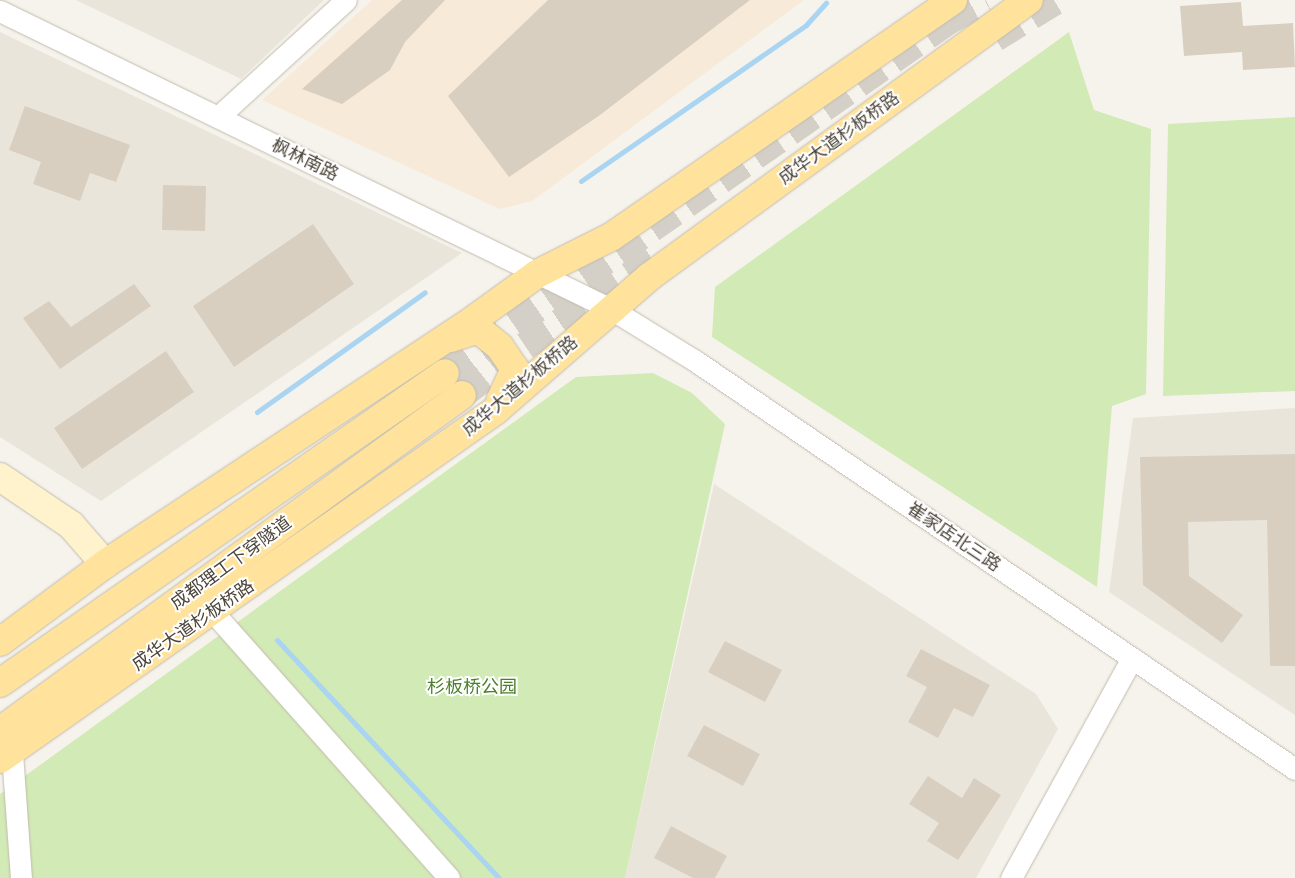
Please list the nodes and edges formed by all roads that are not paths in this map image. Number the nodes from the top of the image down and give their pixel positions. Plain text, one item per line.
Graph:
1 (346, 0) edge
2 (953, 0) edge
3 (1029, 0) edge
4 (0, 11) edge
5 (218, 117) junction
6 (537, 274) junction
7 (611, 309) junction
8 (442, 341) junction
9 (444, 373) tunnel mouth
10 (462, 395) tunnel mouth
11 (495, 411) junction
12 (0, 477) edge
13 (105, 564) junction
14 (212, 612) junction
15 (0, 642) edge
16 (1132, 658) junction
17 (0, 683) edge
18 (4, 748) edge
19 (1295, 769) edge
20 (21, 878) edge
21 (448, 878) edge
22 (1011, 878) edge

1 - 5 street
2 - 6 main road
3 - 7 main road, 成华大道杉板桥路
4 - 5 street, 枫林南路
5 - 6 street, 枫林南路
6 - 7 street, 枫林南路
6 - 8 main road
7 - 11 main road, 成华大道杉板桥路
7 - 16 street, 崔家店北三路
8 - 11 main road
8 - 13 main road
9 - 17 main road, 成都理工下穿隧道
10 - 18 main road, 成都理工下穿隧道
11 - 14 main road, 成华大道杉板桥路
12 - 13 street
13 - 15 main road
14 - 18 main road, 成华大道杉板桥路
14 - 21 street
16 - 19 street, 崔家店北三路
16 - 22 street
18 - 20 street

